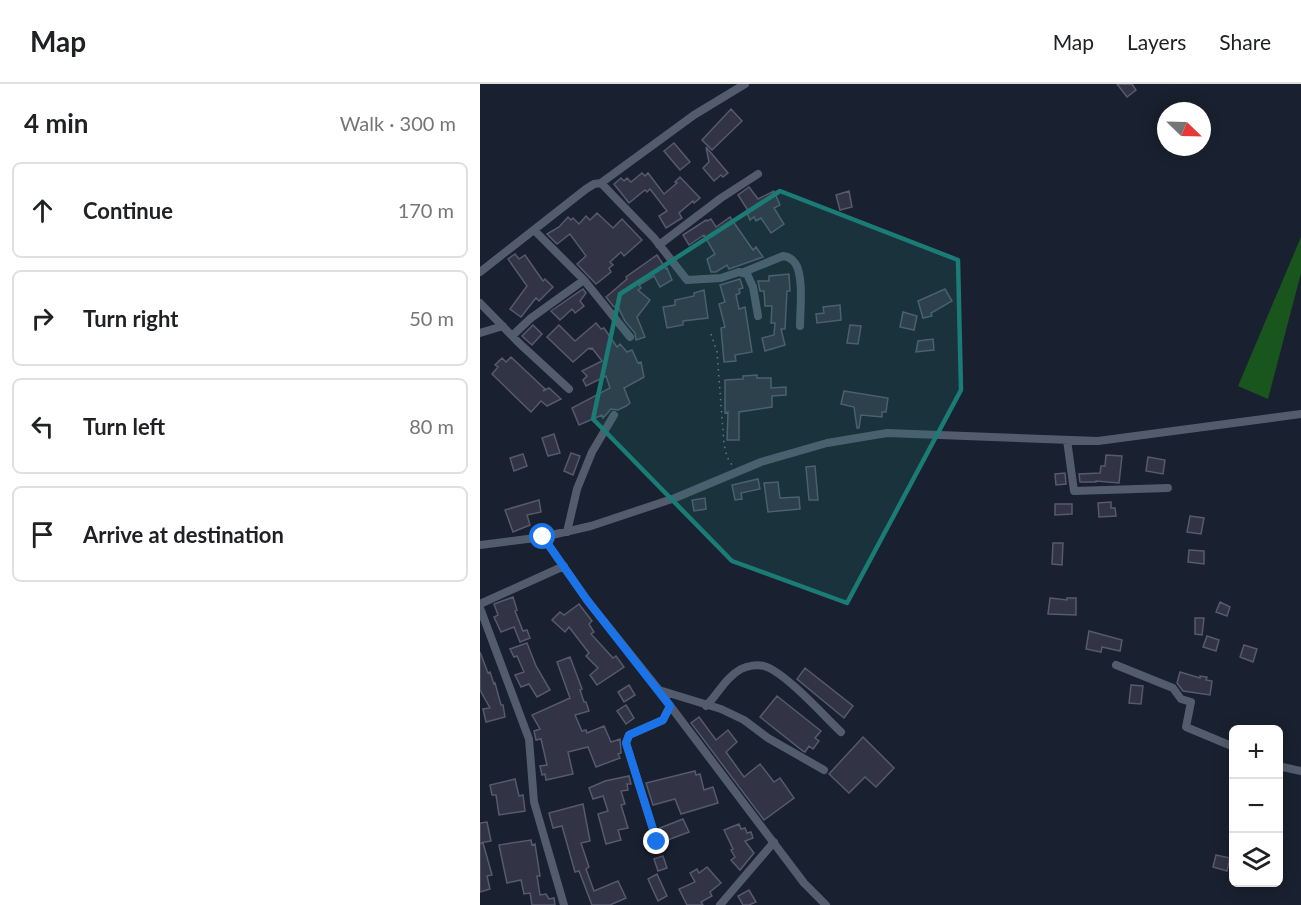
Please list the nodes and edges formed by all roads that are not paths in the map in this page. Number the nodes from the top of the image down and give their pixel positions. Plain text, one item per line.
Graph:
1 (745, 84) edge
2 (758, 174) dead end
3 (602, 183) junction
4 (534, 230) junction
5 (659, 244) junction
6 (480, 272) edge
7 (744, 272) junction
8 (584, 280) junction
9 (480, 303) edge
10 (758, 316) dead end
11 (503, 326) junction
12 (800, 326) dead end
13 (480, 333) edge
14 (512, 336) junction
15 (630, 337) dead end
16 (569, 389) dead end
17 (1301, 414) edge
18 (614, 416) dead end
19 (1067, 440) junction
20 (1168, 488) dead end
21 (567, 532) junction
22 (543, 537) junction
23 (480, 545) edge
24 (564, 566) junction
25 (480, 606) edge
26 (1116, 665) dead end
27 (659, 690) junction
28 (670, 706) junction
29 (706, 706) junction
30 (841, 732) dead end
31 (1229, 745) edge
32 (1283, 767) edge
33 (824, 770) dead end
34 (1301, 771) edge
35 (657, 842) dead end
36 (774, 842) junction
37 (564, 905) edge
38 (720, 905) edge
39 (826, 905) edge

1 - 3 street
2 - 5 street
3 - 4 street
3 - 5 street
4 - 6 street
4 - 8 street
5 - 7 street
7 - 10 street
7 - 12 street
8 - 14 street
8 - 15 street
9 - 11 street
11 - 13 street
11 - 14 street
14 - 16 street
17 - 19 street
18 - 21 street
19 - 20 street
19 - 21 street
21 - 22 street
22 - 23 street
22 - 24 street
24 - 25 street
24 - 27 street
25 - 37 street
26 - 31 street
27 - 28 street
27 - 29 street
28 - 35 street
28 - 36 street
29 - 30 street
29 - 33 street
32 - 34 street
36 - 38 street
36 - 39 street

